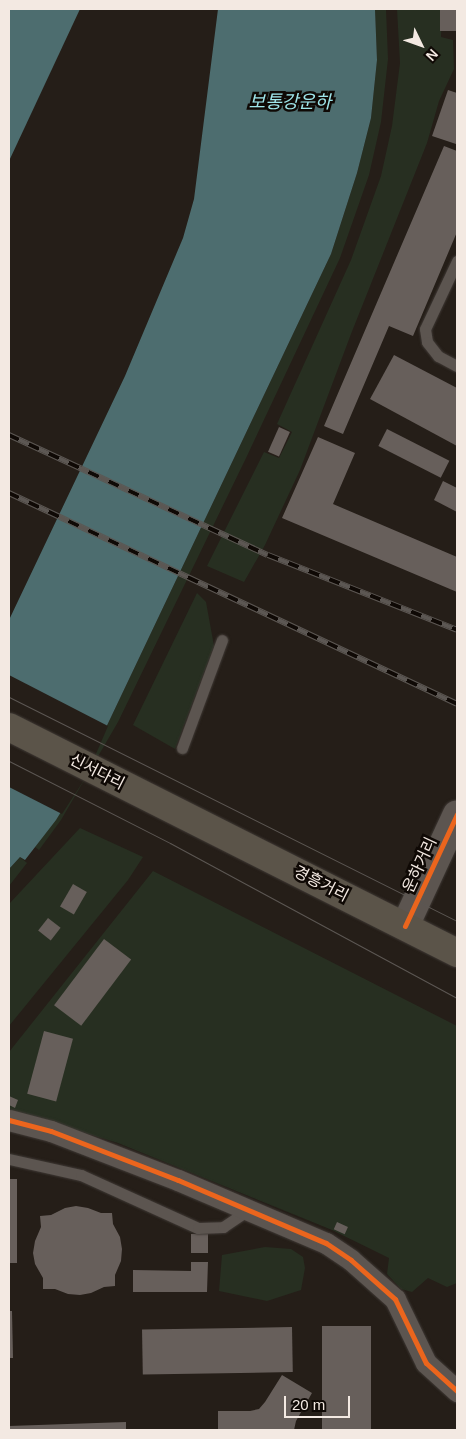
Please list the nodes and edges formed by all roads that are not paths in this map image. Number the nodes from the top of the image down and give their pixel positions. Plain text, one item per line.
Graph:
1 (457, 261) edge
2 (457, 366) edge
3 (222, 640) dead end
4 (9, 727) edge
5 (182, 748) dead end
6 (457, 814) edge
7 (184, 816) joint
8 (405, 926) junction
9 (457, 953) edge
10 (9, 1120) edge
11 (9, 1159) edge
12 (248, 1210) junction
13 (457, 1391) edge

1 - 2 lane
3 - 5 lane
4 - 7 main road, 신서다리
6 - 8 street, 운하거리
7 - 8 main road, 경흥거리
8 - 9 main road, 경흥거리
10 - 12 street
11 - 12 lane
12 - 13 street

